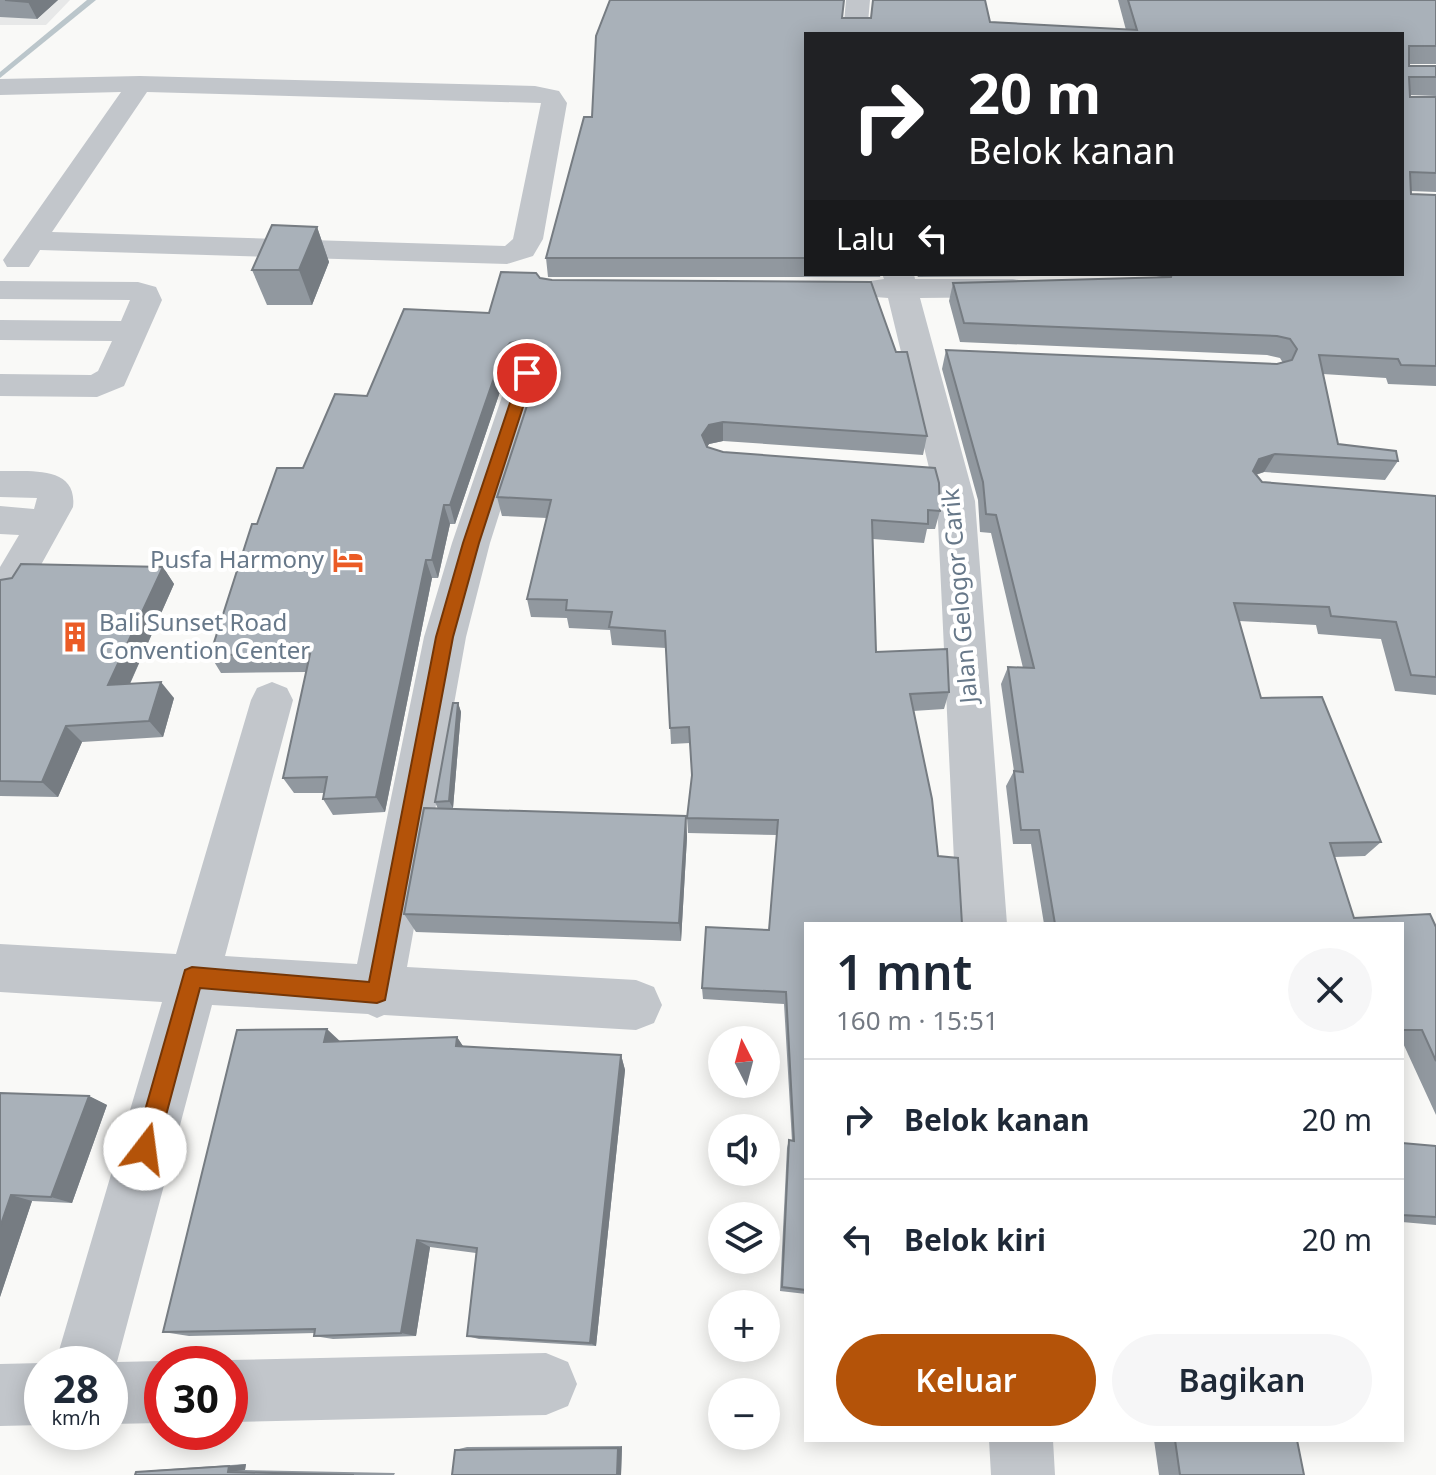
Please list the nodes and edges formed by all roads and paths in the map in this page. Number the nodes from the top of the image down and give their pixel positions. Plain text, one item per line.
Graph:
1 (858, 0) edge
2 (855, 32) edge
3 (140, 84) junction
4 (0, 87) edge
5 (34, 241) junction
6 (0, 280) edge
7 (900, 281) edge
8 (1042, 288) edge
9 (0, 290) edge
10 (840, 290) edge
11 (0, 330) edge
12 (132, 331) junction
13 (527, 373) dead end
14 (0, 385) edge
15 (0, 484) edge
16 (0, 520) edge
17 (45, 523) junction
18 (12, 581) edge
19 (272, 700) dead end
20 (982, 922) edge
21 (0, 968) edge
22 (192, 978) junction
23 (377, 993) junction
24 (636, 1005) dead end
25 (91, 1346) edge
26 (546, 1384) dead end
27 (248, 1391) edge
28 (24, 1394) edge
29 (0, 1395) edge
30 (1021, 1442) edge
31 (1023, 1475) edge

1 - 2 street
3 - 4 street
3 - 5 street
3 - 5 street
5 - 6 street
7 - 8 street
7 - 10 street
7 - 20 street, Jalan Gelogor Carik
9 - 12 street
11 - 12 street
12 - 14 street
13 - 23 street
15 - 17 street
16 - 17 street
17 - 18 street
19 - 22 street
21 - 22 street
22 - 23 street
22 - 25 street
23 - 24 street
26 - 27 street
28 - 29 street
30 - 31 street

